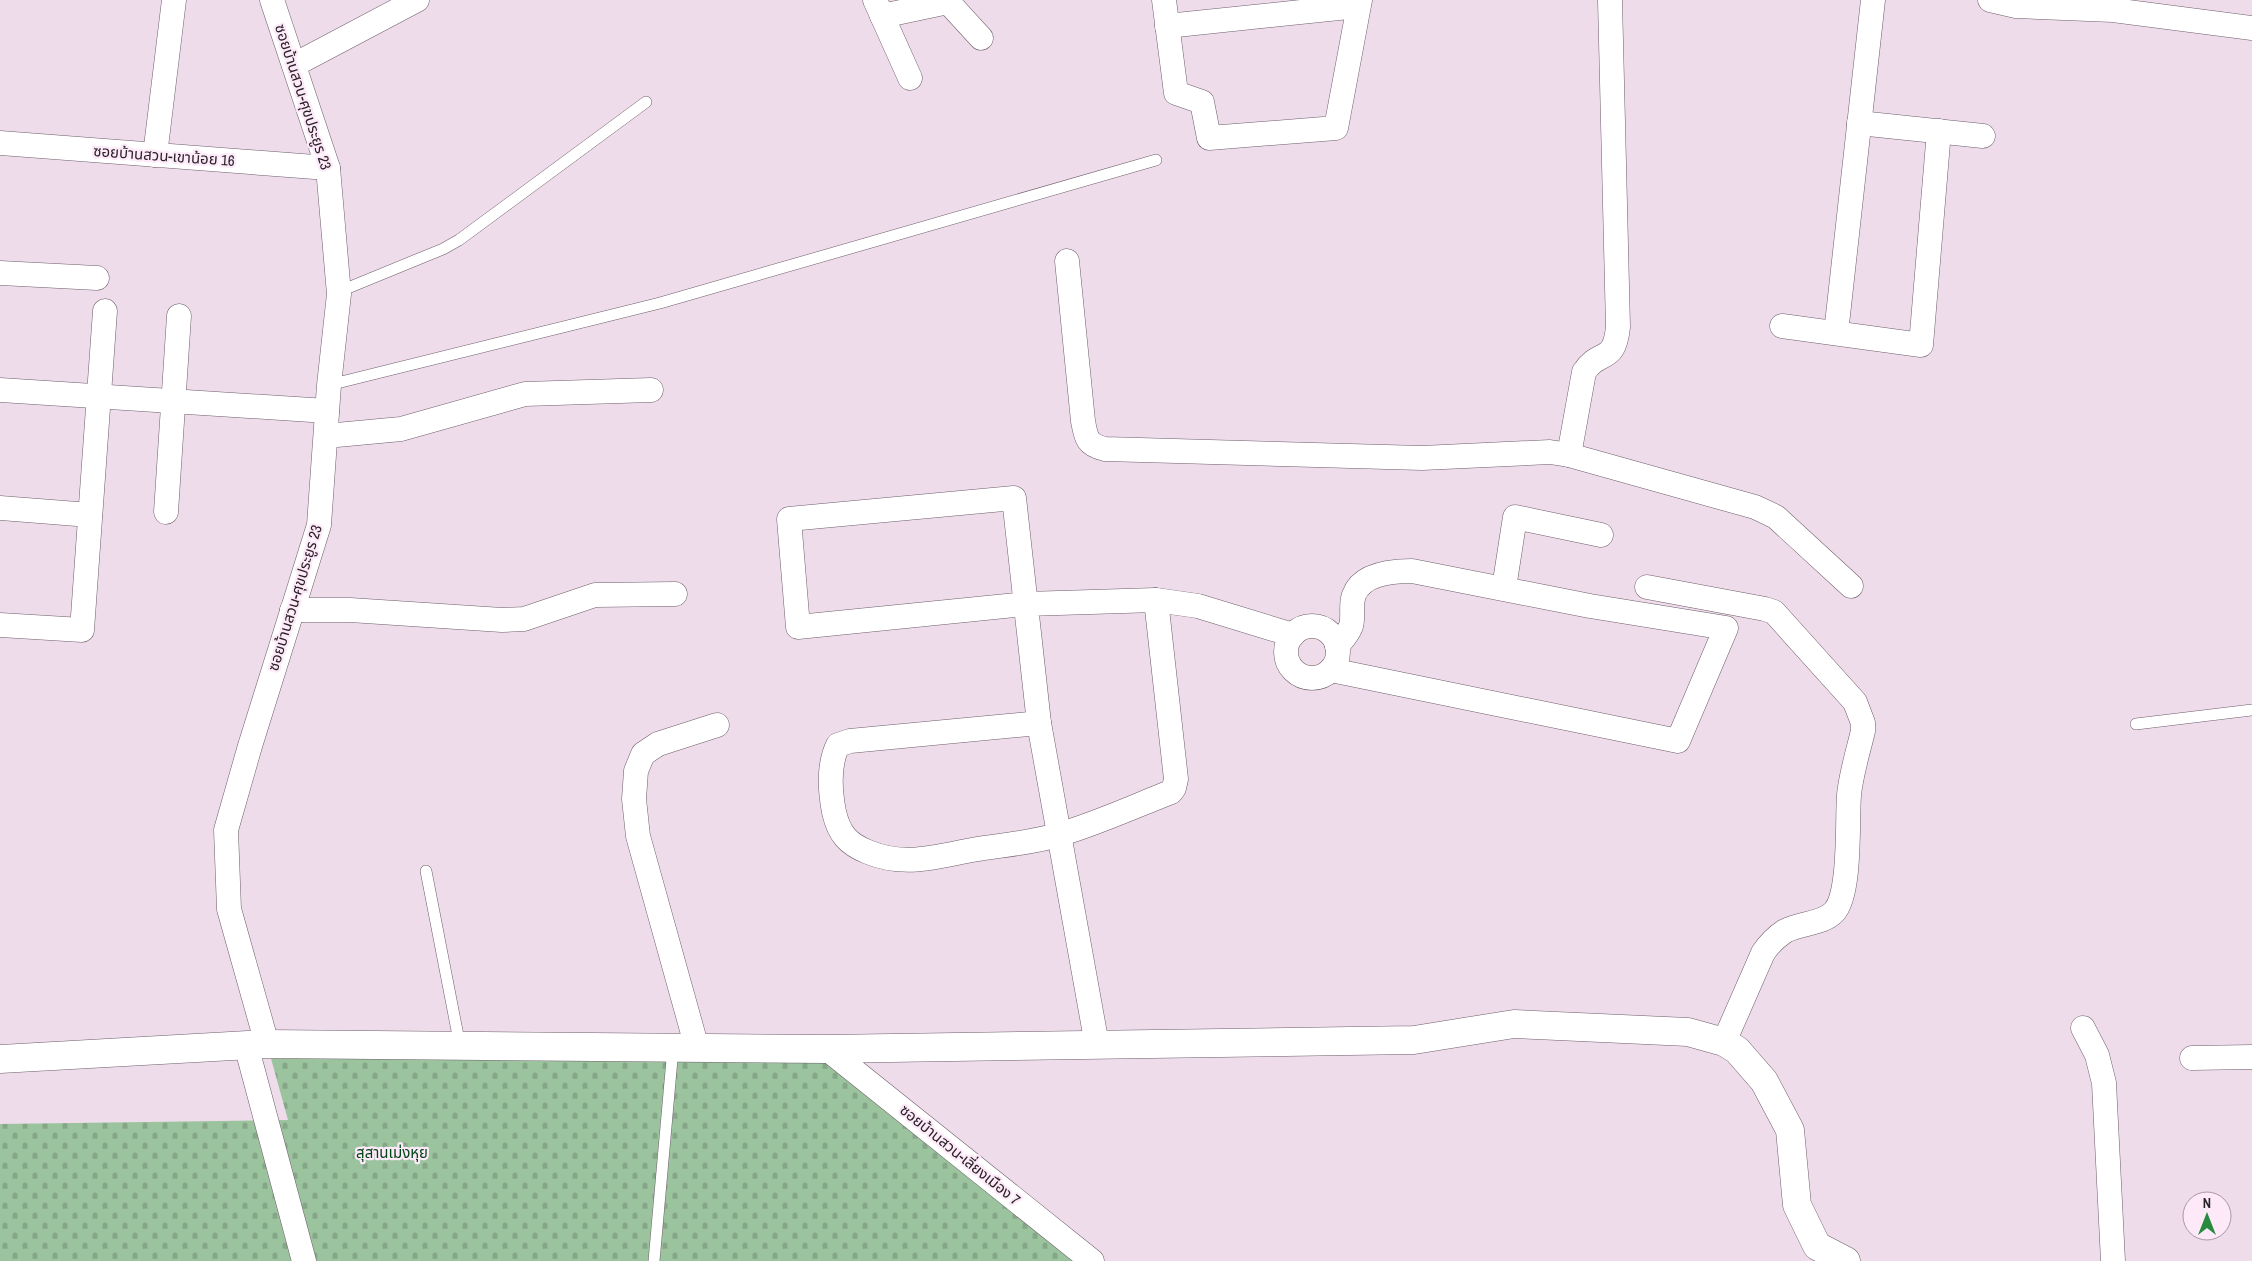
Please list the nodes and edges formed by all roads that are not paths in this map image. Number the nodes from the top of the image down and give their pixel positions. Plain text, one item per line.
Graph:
1 (174, 0) edge
2 (272, 0) edge
3 (417, 0) edge
4 (1164, 0) edge
5 (1610, 0) edge
6 (1873, 0) edge
7 (1990, 0) edge
8 (1359, 3) edge
9 (2148, 7) edge
10 (879, 8) edge
11 (1168, 26) junction
12 (2252, 28) edge
13 (981, 38) dead end
14 (294, 65) junction
15 (910, 78) dead end
16 (646, 102) dead end
17 (1859, 123) junction
18 (1939, 131) junction
19 (1983, 136) dead end
20 (0, 143) edge
21 (155, 155) junction
22 (1156, 160) dead end
23 (328, 168) junction
24 (1067, 261) dead end
25 (0, 273) edge
26 (97, 278) dead end
27 (338, 292) junction
28 (105, 311) dead end
29 (178, 316) dead end
30 (1782, 326) dead end
31 (1836, 333) junction
32 (329, 385) junction
33 (0, 390) edge
34 (651, 390) dead end
35 (99, 397) junction
36 (172, 401) junction
37 (327, 411) junction
38 (326, 436) junction
39 (1569, 455) junction
40 (0, 508) edge
41 (166, 512) dead end
42 (90, 514) junction
43 (1601, 535) dead end
44 (1851, 586) dead end
45 (1647, 587) dead end
46 (1504, 588) junction
47 (675, 594) dead end
48 (1156, 600) junction
49 (1026, 604) junction
50 (292, 610) junction
51 (0, 625) edge
52 (1293, 635) junction
53 (1338, 646) junction
54 (1331, 670) junction
55 (2252, 710) edge
56 (1040, 723) junction
57 (2136, 724) dead end
58 (717, 725) dead end
59 (1060, 834) junction
60 (426, 871) dead end
61 (2083, 1028) dead end
62 (1724, 1042) junction
63 (257, 1044) junction
64 (1097, 1045) junction
65 (460, 1046) junction
66 (685, 1048) junction
67 (827, 1049) junction
68 (2252, 1056) edge
69 (2192, 1058) dead end
70 (0, 1059) edge
71 (304, 1261) edge
72 (654, 1261) edge
73 (1092, 1261) edge
74 (1846, 1261) edge
75 (2113, 1261) edge

1 - 21 street
2 - 14 street, ซอยบ้านสวน-ศุขประยูร 23
3 - 14 street
4 - 11 street
5 - 39 street
6 - 17 street
7 - 9 street
8 - 11 street
8 - 11 street
9 - 12 street
10 - 13 street
10 - 15 street
14 - 23 street, ซอยบ้านสวน-ศุขประยูร 23
16 - 27 lane
17 - 18 street
17 - 31 street
18 - 19 street
18 - 31 street
20 - 21 street, ซอยบ้านสวน-เขาน้อย 16
21 - 23 street, ซอยบ้านสวน-เขาน้อย 16
22 - 32 lane
23 - 27 street, ซอยบ้านสวน-ศุขประยูร 23
24 - 39 street
25 - 26 street
27 - 32 street, ซอยบ้านสวน-ศุขประยูร 23
28 - 35 street
29 - 36 street
30 - 31 street
32 - 37 street, ซอยบ้านสวน-ศุขประยูร 23
33 - 35 street
34 - 38 street
35 - 36 street
35 - 42 street
36 - 37 street
36 - 41 street
37 - 38 street, ซอยบ้านสวน-ศุขประยูร 23
38 - 50 street, ซอยบ้านสวน-ศุขประยูร 23
39 - 44 street
40 - 42 street
42 - 51 street
43 - 46 street
45 - 62 street
46 - 53 street
46 - 54 street
47 - 50 street
48 - 49 street
48 - 52 street
48 - 59 street
49 - 49 street
49 - 56 street
50 - 63 street, ซอยบ้านสวน-ศุขประยูร 23
52 - 53 street
52 - 54 street
53 - 54 street
55 - 57 lane
56 - 59 street
56 - 59 street
58 - 66 street
59 - 64 street
60 - 65 lane
61 - 75 street
62 - 64 street
62 - 74 street
63 - 65 street
63 - 70 street
63 - 71 street, ซอยบ้านสวน-ศุขประยูร 23
64 - 67 street
65 - 66 street
66 - 67 street
66 - 72 lane
67 - 73 street, ซอยบ้านสวน-เลี่ยงเมือง 7
68 - 69 street

